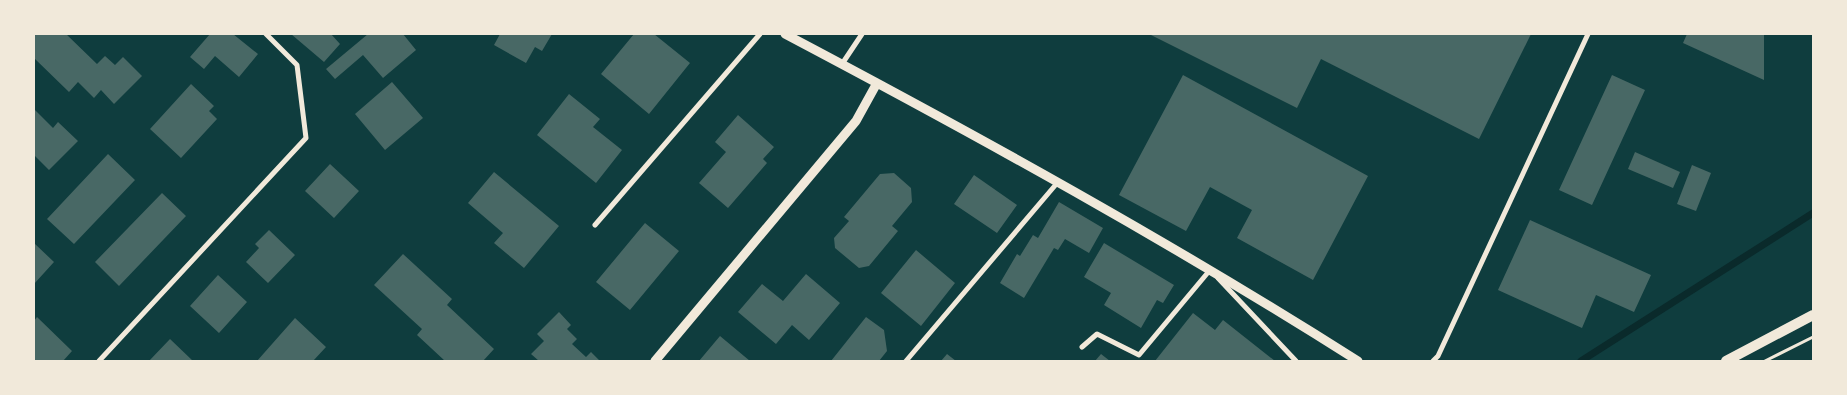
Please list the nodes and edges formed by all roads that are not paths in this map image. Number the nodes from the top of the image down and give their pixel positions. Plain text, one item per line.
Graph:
1 (760, 34) edge
2 (785, 34) edge
3 (862, 34) edge
4 (1588, 34) edge
5 (269, 35) edge
6 (842, 64) junction
7 (877, 83) junction
8 (1058, 182) junction
9 (595, 225) dead end
10 (1210, 269) junction
11 (1813, 315) edge
12 (1082, 347) dead end
13 (99, 361) edge
14 (655, 361) edge
15 (906, 361) edge
16 (1296, 361) edge
17 (1358, 361) edge
18 (1433, 361) edge
19 (1726, 361) edge

1 - 9 street
2 - 6 street
3 - 6 street
4 - 18 street
5 - 13 street
6 - 7 street
7 - 8 street
7 - 14 street
8 - 10 street
8 - 15 street
10 - 12 street
10 - 16 street
10 - 17 street
11 - 19 main road

